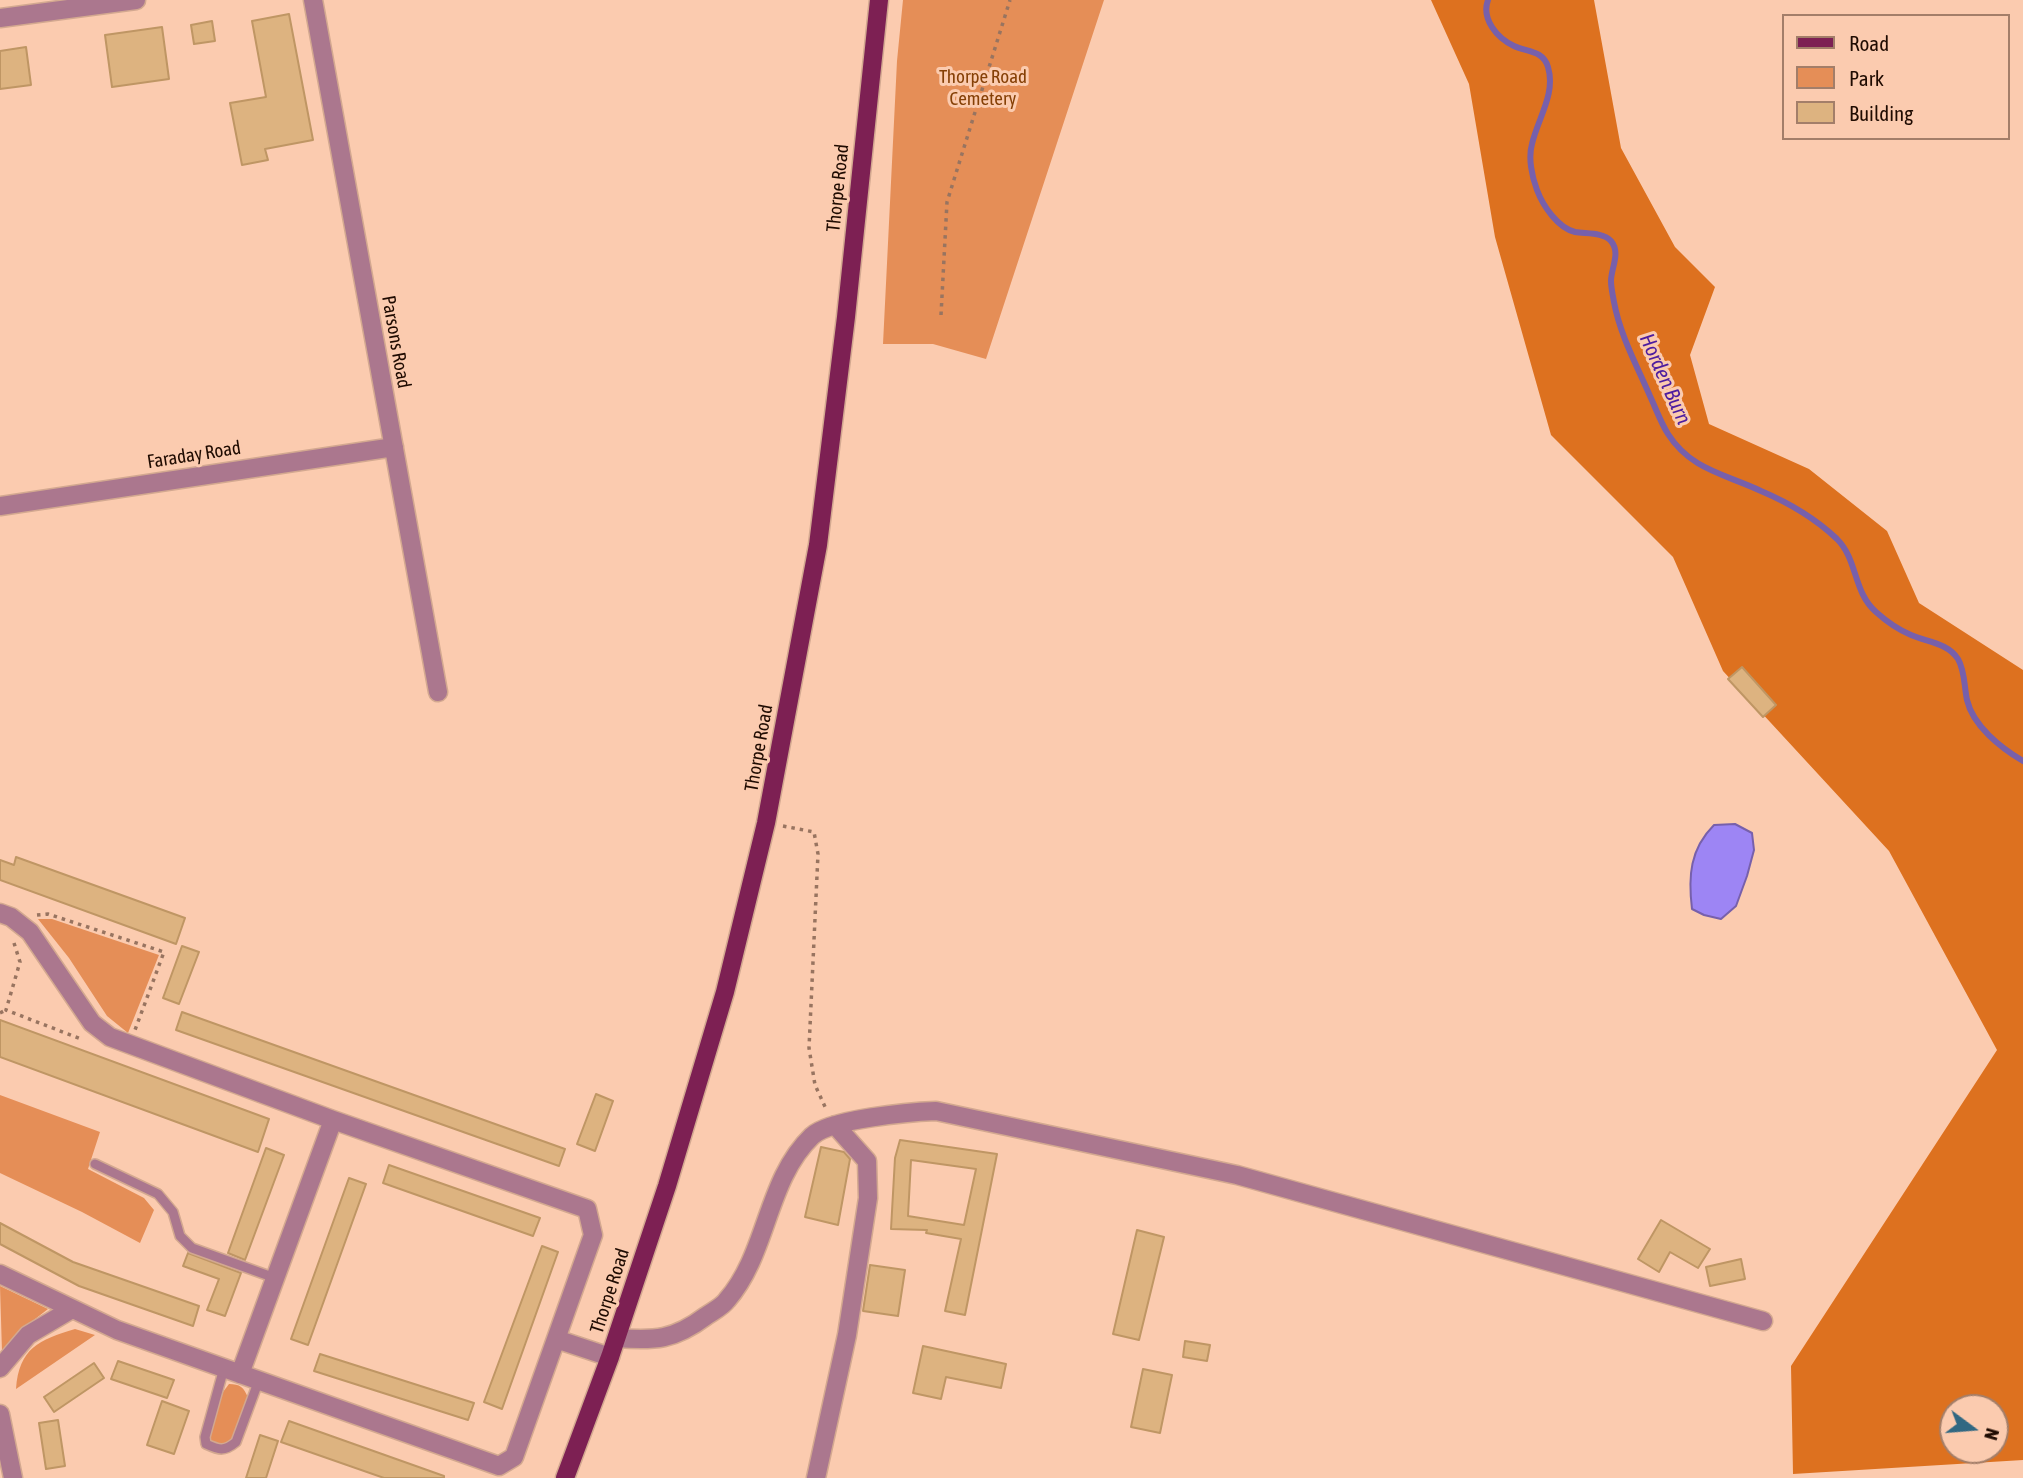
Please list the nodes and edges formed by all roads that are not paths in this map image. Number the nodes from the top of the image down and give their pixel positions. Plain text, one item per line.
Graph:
1 (136, 0) edge
2 (313, 0) edge
3 (879, 0) edge
4 (0, 18) edge
5 (394, 447) junction
6 (0, 506) edge
7 (438, 692) dead end
8 (5, 915) edge
9 (333, 1119) junction
10 (835, 1125) junction
11 (95, 1164) dead end
12 (0, 1274) edge
13 (275, 1278) junction
14 (72, 1309) junction
15 (1763, 1321) dead end
16 (617, 1338) junction
17 (556, 1339) junction
18 (610, 1357) junction
19 (0, 1368) edge
20 (232, 1371) junction
21 (259, 1380) junction
22 (0, 1414) edge
23 (7, 1469) edge
24 (565, 1478) edge
25 (816, 1478) edge

1 - 4 street
2 - 5 street, Parsons Road
3 - 16 main road, Thorpe Road
5 - 6 street, Faraday Road
5 - 7 street, Parsons Road
8 - 9 street
9 - 13 street
9 - 17 street
10 - 15 street
10 - 16 street
10 - 25 street
11 - 13 lane
12 - 14 street
13 - 20 street
14 - 19 street
14 - 20 street
16 - 18 main road, Thorpe Road
17 - 18 street
17 - 21 street
18 - 24 main road, Thorpe Road
20 - 21 street
20 - 21 lane
22 - 23 street

